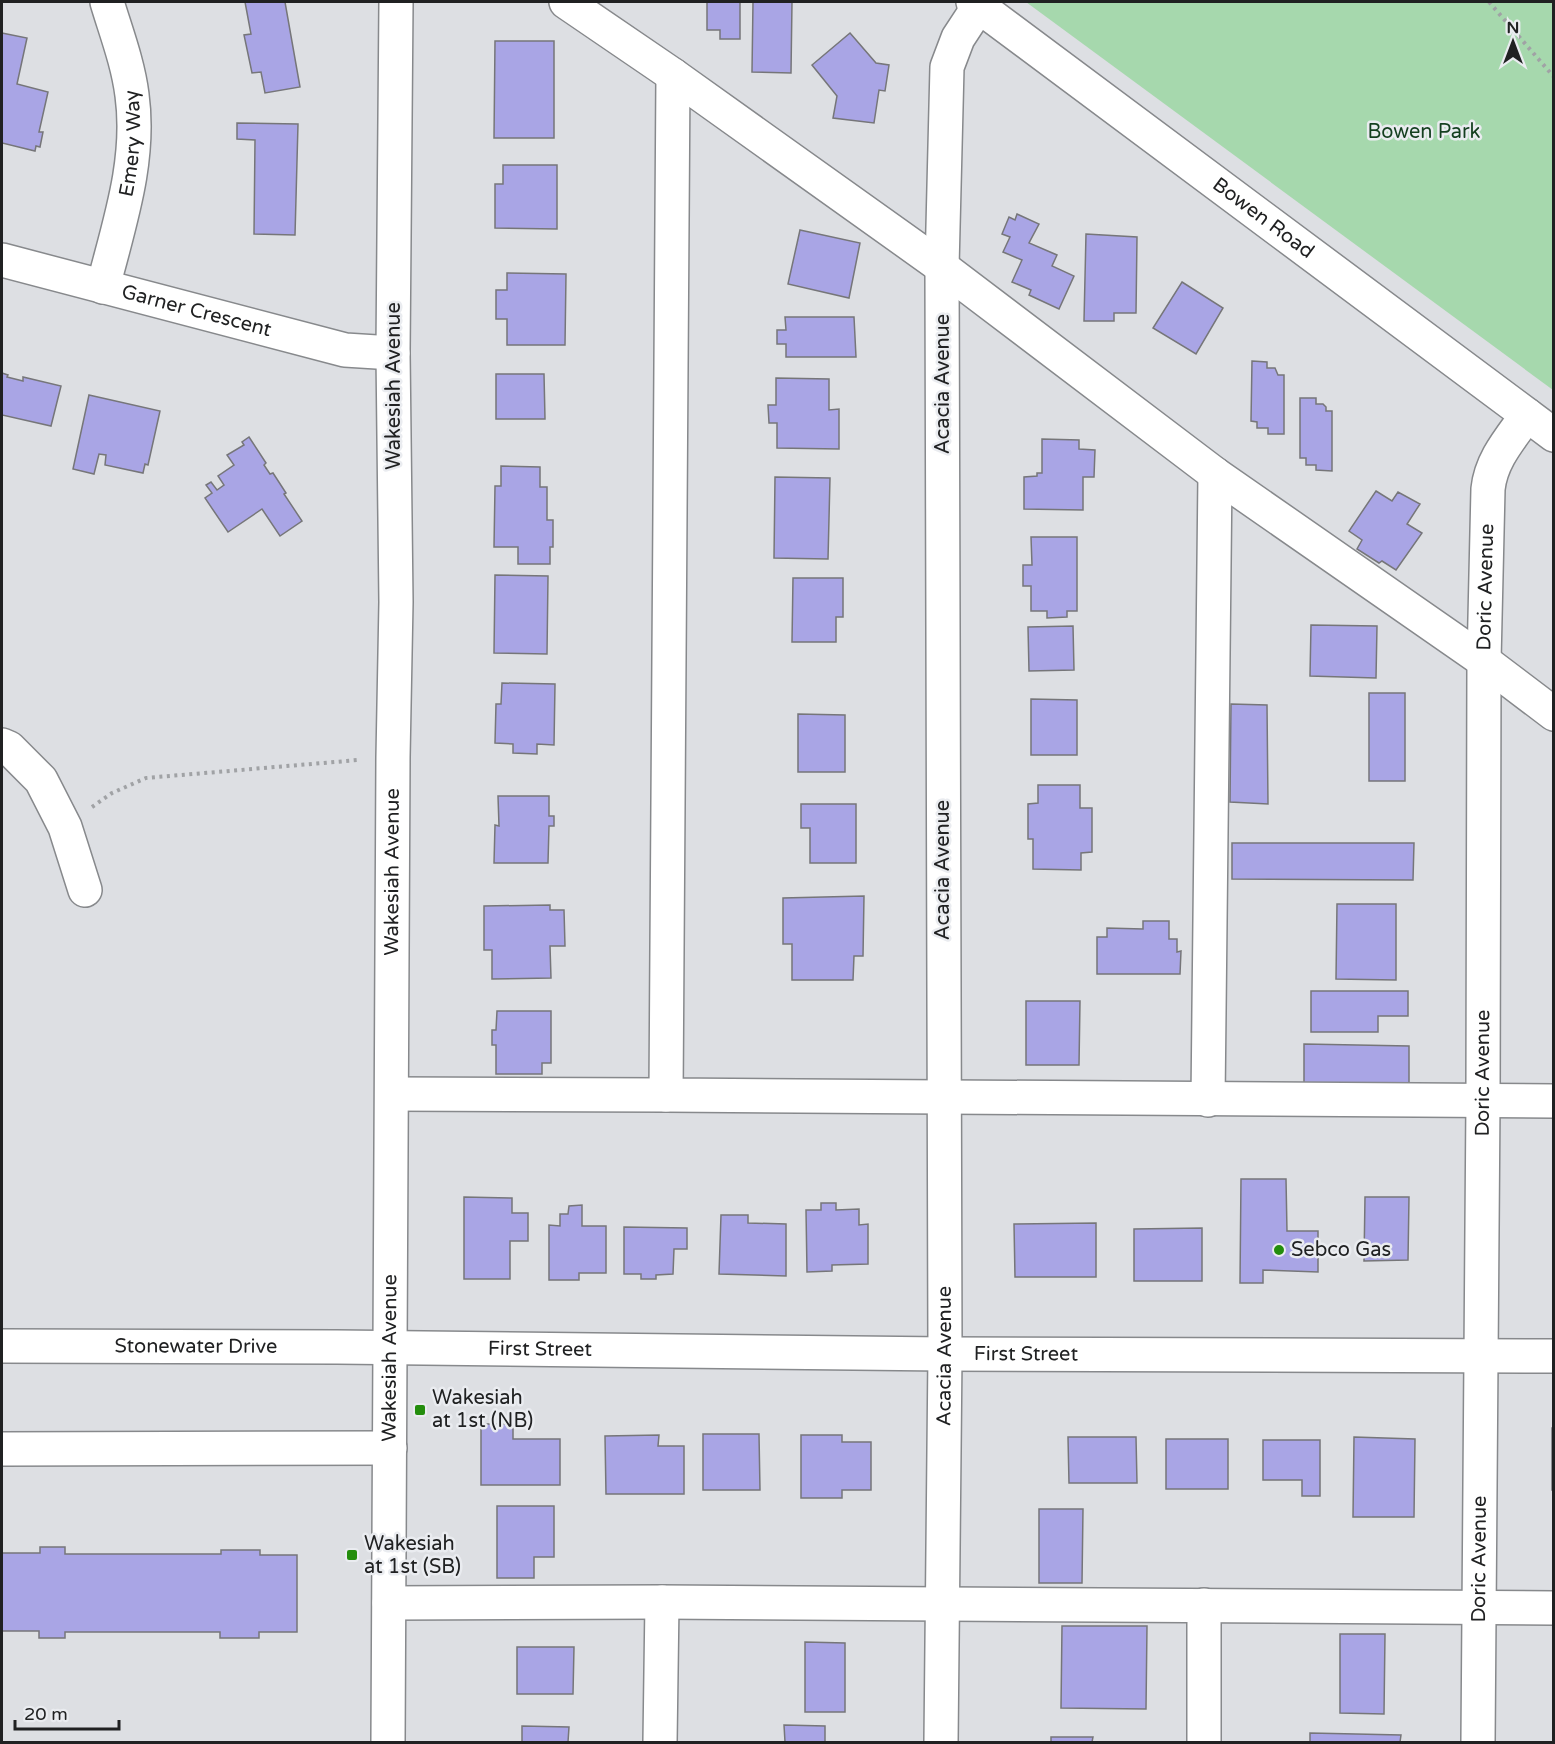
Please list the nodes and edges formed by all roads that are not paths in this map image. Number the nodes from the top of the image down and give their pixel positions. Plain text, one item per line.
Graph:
1 (107, 2) edge
2 (396, 2) edge
3 (566, 2) edge
4 (976, 4) edge
5 (673, 75) junction
6 (2, 260) edge
7 (942, 267) junction
8 (103, 287) junction
9 (393, 353) junction
10 (1527, 415) junction
11 (1554, 435) edge
12 (1215, 474) junction
13 (1484, 661) junction
14 (1554, 714) edge
15 (2, 745) edge
16 (85, 890) dead end
17 (392, 1094) junction
18 (666, 1095) junction
19 (943, 1098) junction
20 (1208, 1100) junction
21 (1483, 1101) junction
22 (1554, 1101) edge
23 (2, 1346) edge
24 (390, 1347) junction
25 (945, 1354) junction
26 (1481, 1356) junction
27 (1554, 1356) edge
28 (390, 1448) junction
29 (2, 1449) edge
30 (662, 1602) junction
31 (389, 1603) junction
32 (942, 1604) junction
33 (1204, 1605) junction
34 (1479, 1608) junction
35 (1554, 1608) edge
36 (388, 1743) edge
37 (660, 1743) edge
38 (941, 1743) edge
39 (1204, 1743) edge
40 (1478, 1743) edge

1 - 8 street, Emery Way
2 - 9 street, Wakesiah Avenue
3 - 5 street
4 - 7 street, Acacia Avenue
4 - 10 street, Bowen Road
5 - 7 street
5 - 18 street
6 - 8 street, Garner Crescent
7 - 12 street
7 - 19 street, Acacia Avenue
8 - 9 street, Garner Crescent
9 - 17 street, Wakesiah Avenue
10 - 11 street, Bowen Road
10 - 13 street, Doric Avenue
12 - 13 street
12 - 20 street
13 - 14 street
13 - 21 street, Doric Avenue
15 - 16 street
17 - 18 street
17 - 24 street, Wakesiah Avenue
18 - 19 street
19 - 20 street
19 - 25 street, Acacia Avenue
20 - 21 street
21 - 22 street
21 - 26 street, Doric Avenue
23 - 24 street, Stonewater Drive
24 - 25 street, First Street
24 - 28 street, Wakesiah Avenue
25 - 26 street, First Street
25 - 32 street, Acacia Avenue
26 - 27 street, First Street
26 - 34 street, Doric Avenue
28 - 29 street
28 - 31 street, Wakesiah Avenue
30 - 31 street
30 - 32 street
30 - 37 street
31 - 36 street, Wakesiah Avenue
32 - 33 street
32 - 38 street, Acacia Avenue
33 - 34 street
33 - 39 street
34 - 35 street
34 - 40 street, Doric Avenue

